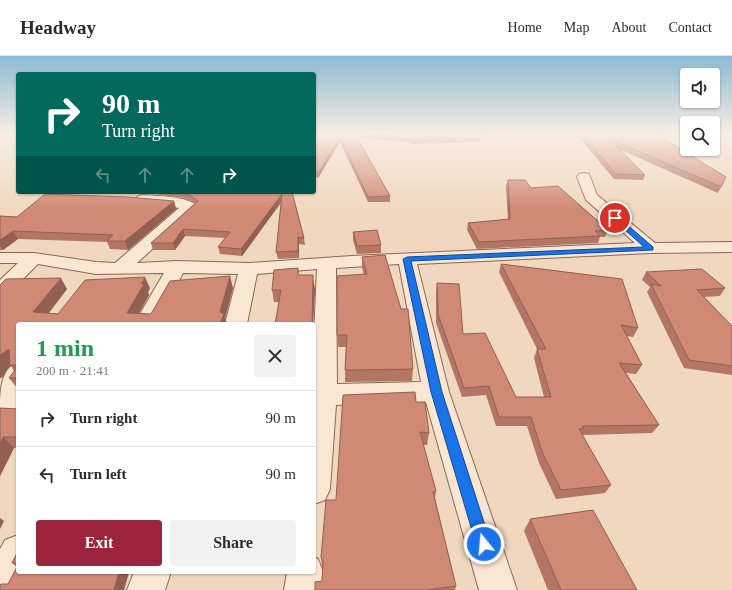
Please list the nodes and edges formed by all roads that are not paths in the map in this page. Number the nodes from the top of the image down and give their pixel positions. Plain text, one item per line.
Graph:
1 (584, 177) dead end
2 (130, 198) edge
3 (732, 247) edge
4 (651, 248) junction
5 (0, 258) edge
6 (34, 258) junction
7 (407, 259) junction
8 (327, 264) junction
9 (177, 267) junction
10 (96, 268) junction
11 (119, 269) junction
12 (249, 269) junction
13 (82, 287) edge
14 (0, 291) edge
15 (147, 322) edge
16 (236, 322) edge
17 (16, 374) edge
18 (436, 392) junction
19 (0, 394) edge
20 (319, 395) edge
21 (0, 402) edge
22 (16, 403) edge
23 (316, 451) edge
24 (16, 557) edge
25 (152, 574) edge
26 (305, 574) edge
27 (0, 585) edge
28 (146, 590) edge
29 (303, 590) edge
30 (498, 590) edge

1 - 4 street
2 - 11 street
3 - 4 street
4 - 7 street
5 - 6 street
6 - 10 street
6 - 14 street
7 - 8 street
7 - 18 street
8 - 12 street
8 - 20 street
9 - 11 street
9 - 12 street
9 - 15 street
10 - 11 street
10 - 13 street
12 - 16 street
17 - 19 street
18 - 20 street
18 - 30 street
20 - 23 street
21 - 22 street
24 - 27 street
25 - 28 street
26 - 29 street

